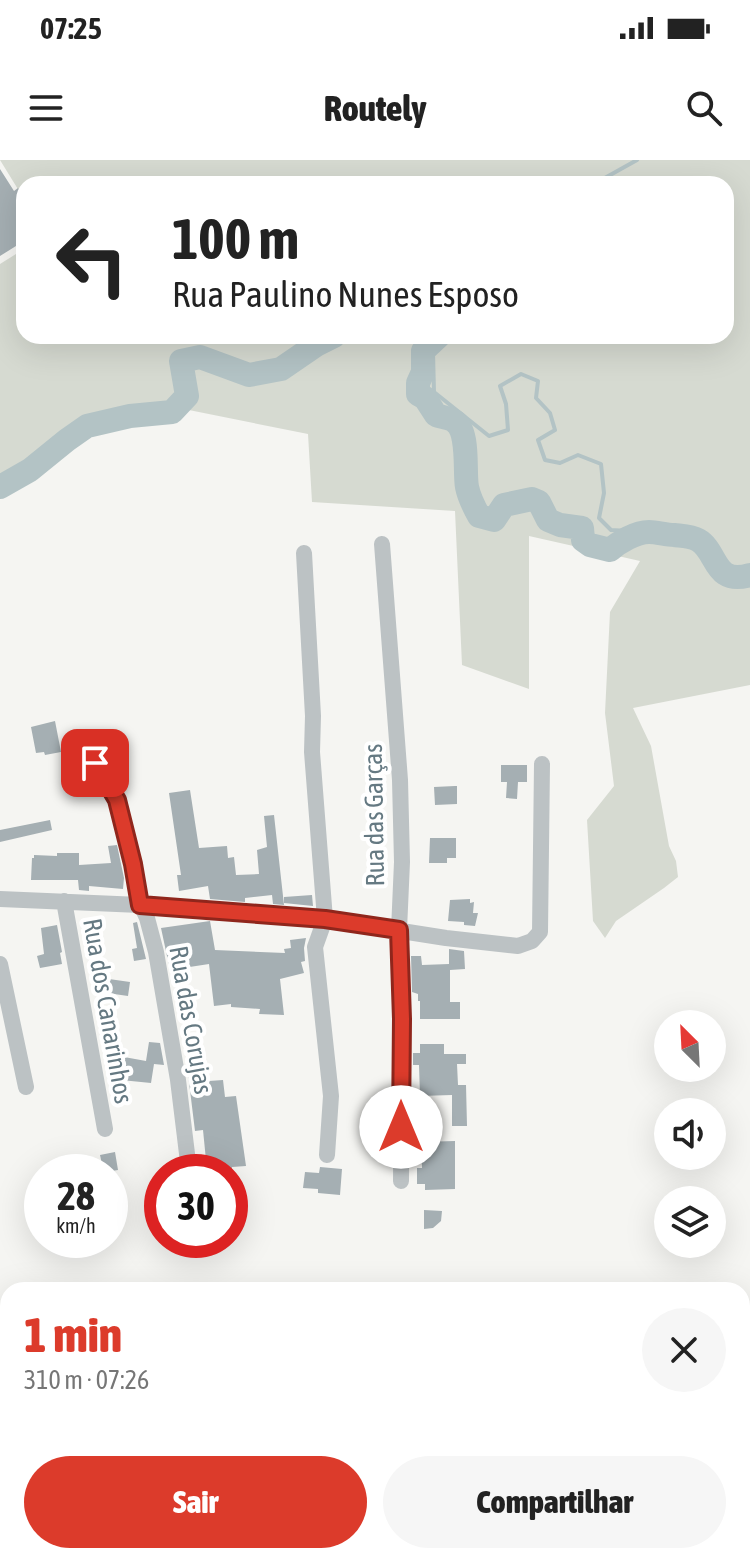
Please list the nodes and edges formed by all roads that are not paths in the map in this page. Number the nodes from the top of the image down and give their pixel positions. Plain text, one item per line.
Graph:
1 (382, 544) dead end
2 (304, 553) dead end
3 (90, 756) dead end
4 (542, 764) dead end
5 (0, 899) edge
6 (64, 901) junction
7 (140, 905) junction
8 (325, 919) junction
9 (399, 930) junction
10 (0, 964) edge
11 (26, 1087) dead end
12 (105, 1129) dead end
13 (187, 1154) edge
14 (327, 1155) dead end
15 (401, 1181) dead end

1 - 9 street, Rua das Garças
2 - 8 street
3 - 7 street, Rua das Corujas
4 - 9 street
5 - 6 street
6 - 7 street
6 - 12 street, Rua dos Canarinhos
7 - 8 street
7 - 13 street, Rua das Corujas
8 - 9 street
8 - 14 street
9 - 15 street, Rua das Garças
10 - 11 street

